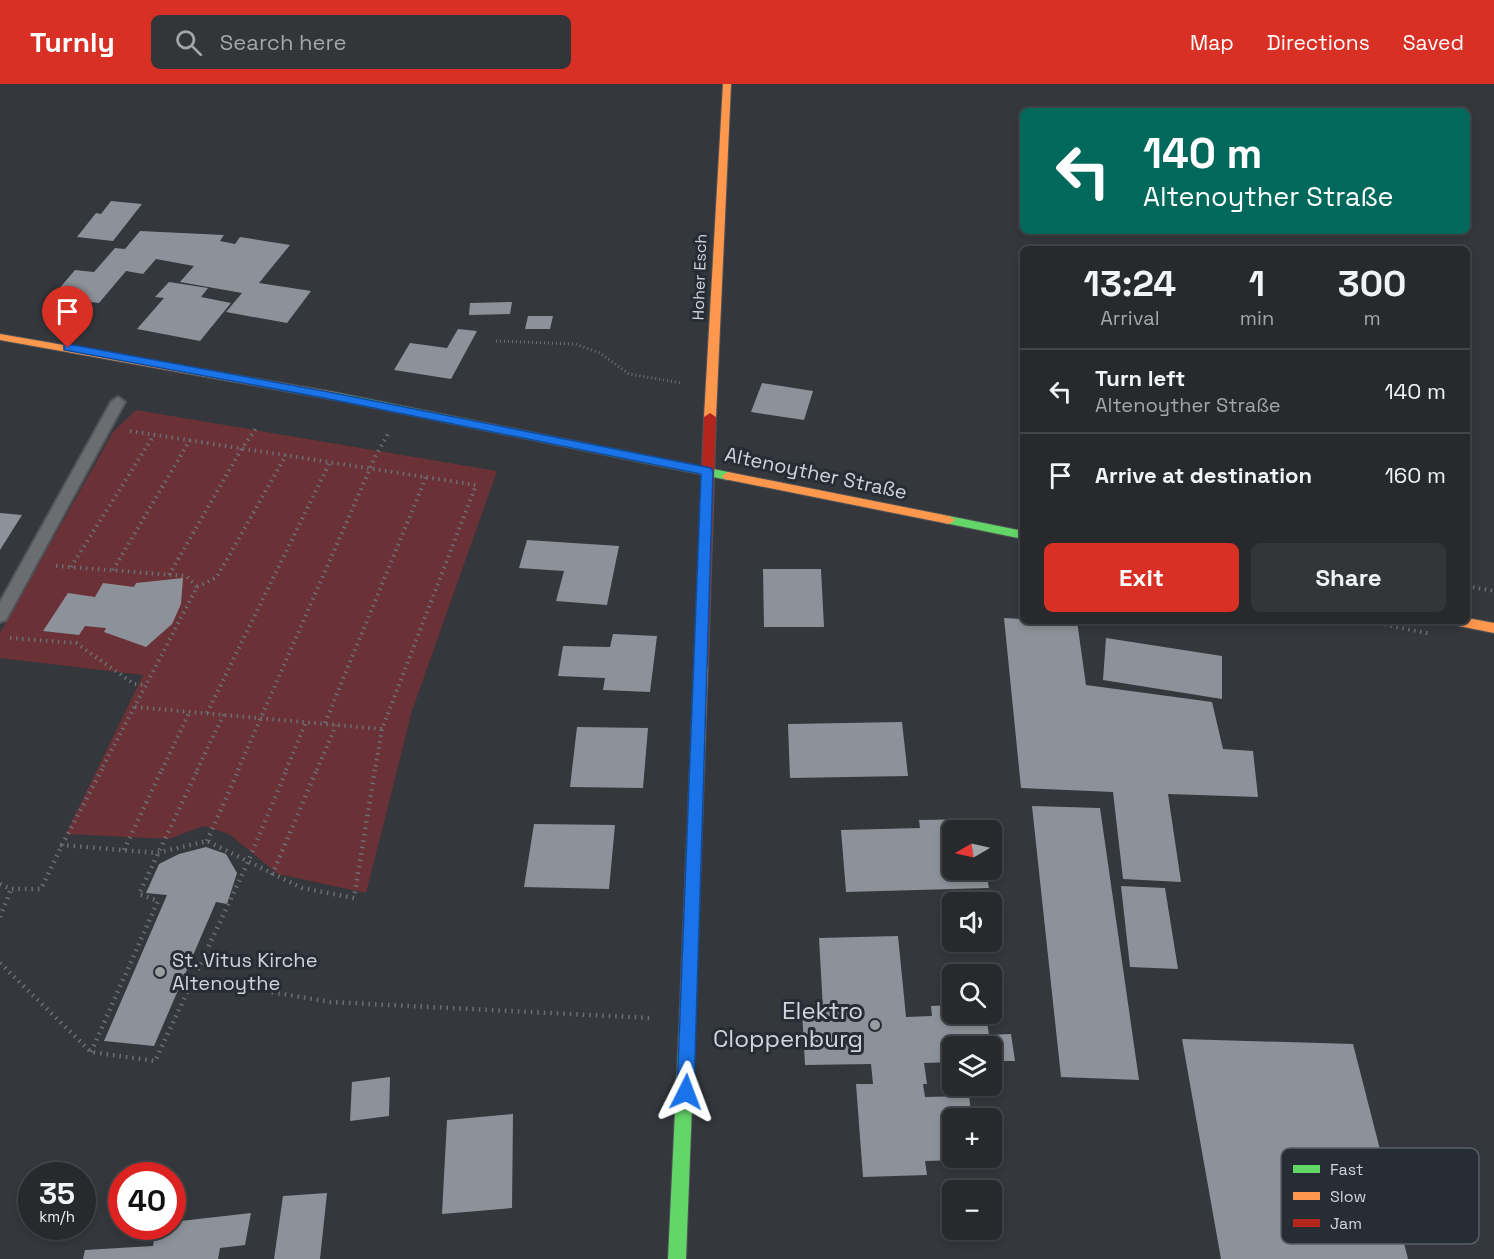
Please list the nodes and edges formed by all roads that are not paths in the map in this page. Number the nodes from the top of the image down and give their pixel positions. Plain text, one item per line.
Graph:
1 (727, 84) edge
2 (0, 337) edge
3 (118, 402) dead end
4 (707, 471) junction
5 (1020, 534) edge
6 (0, 616) edge
7 (1470, 623) edge
8 (1494, 628) edge
9 (677, 1259) edge

1 - 4 street, Hoher Esch
2 - 4 street, Altenoyther Straße
3 - 6 lane
4 - 5 street, Altenoyther Straße
4 - 9 street, Hoher Esch
7 - 8 street

